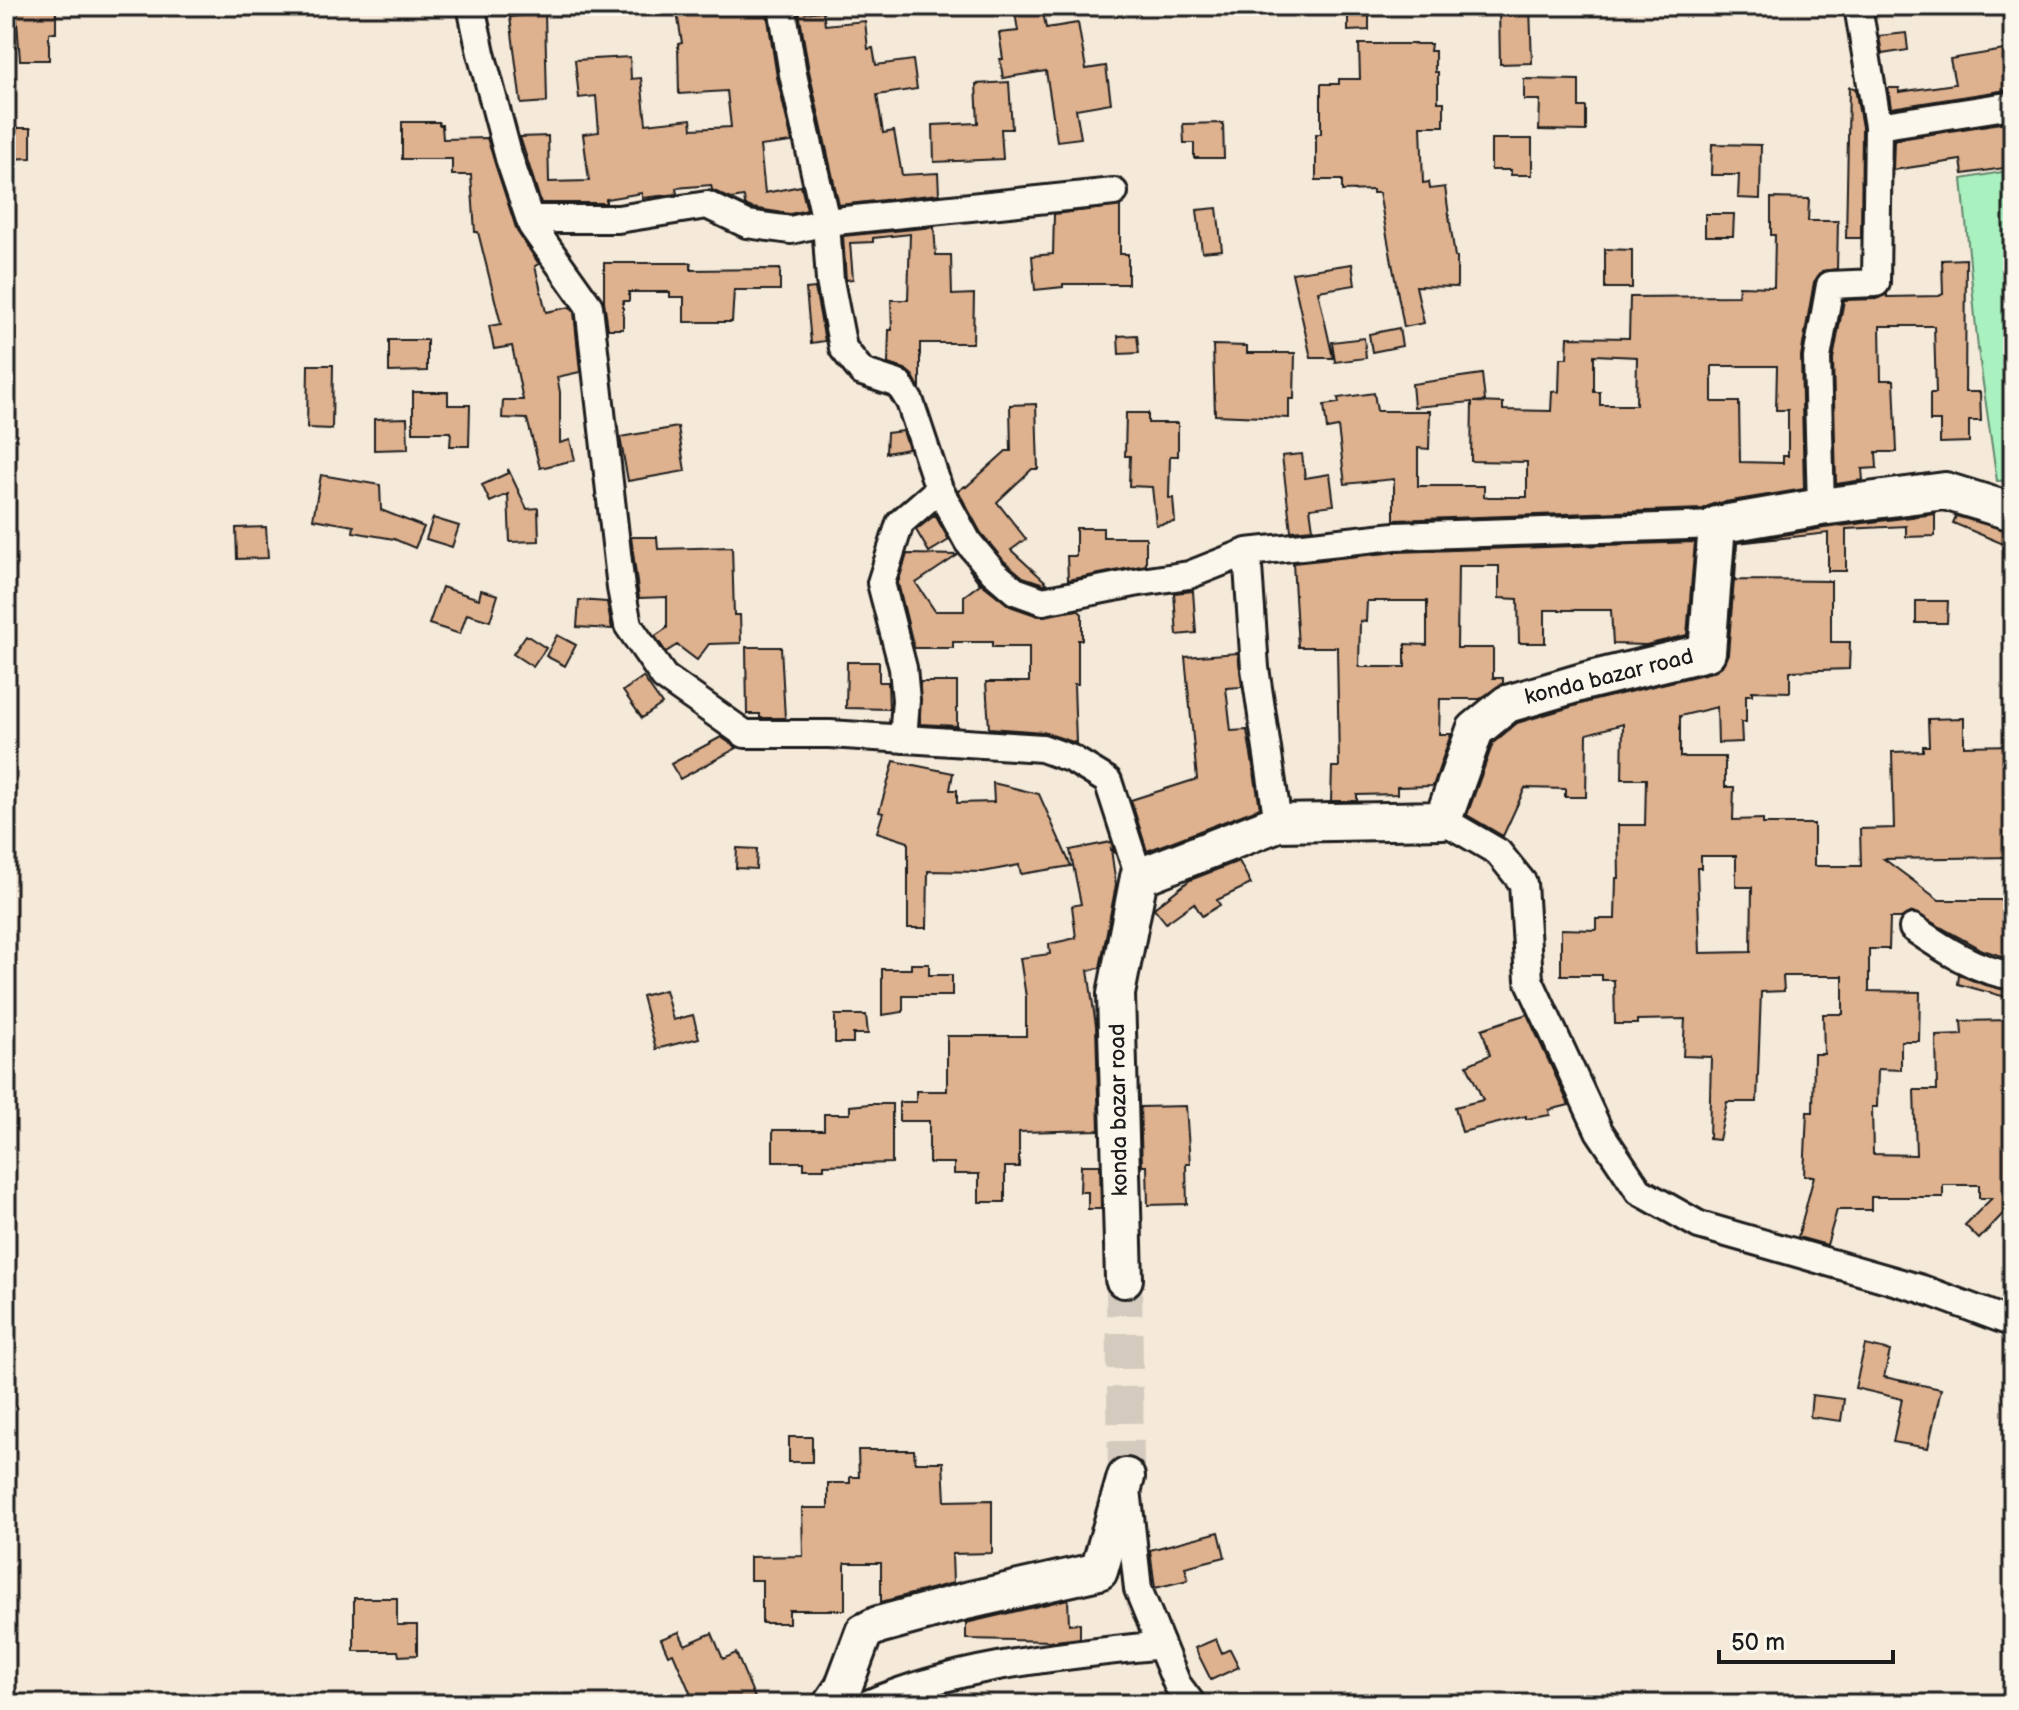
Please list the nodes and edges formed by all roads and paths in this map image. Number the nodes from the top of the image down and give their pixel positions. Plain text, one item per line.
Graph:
1 (471, 6) edge
2 (782, 6) edge
3 (1858, 6) edge
4 (2013, 105) edge
5 (1878, 126) junction
6 (1114, 192) dead end
7 (530, 219) junction
8 (826, 222) junction
9 (939, 489) junction
10 (1821, 507) junction
11 (2013, 512) edge
12 (1717, 525) junction
13 (1247, 552) junction
14 (903, 739) junction
15 (1443, 820) junction
16 (1278, 823) junction
17 (1139, 877) junction
18 (1913, 928) dead end
19 (2013, 976) edge
20 (1124, 1279) tunnel mouth
21 (2013, 1323) edge
22 (1126, 1477) joint
23 (1161, 1645) junction
24 (832, 1704) edge
25 (868, 1704) edge
26 (1192, 1704) edge

1 - 7 street
2 - 8 street
3 - 5 street
4 - 5 street
5 - 10 street
6 - 8 street
7 - 8 street
7 - 14 street
8 - 9 street
9 - 13 street
9 - 14 street
10 - 11 street
10 - 12 street
12 - 13 street
12 - 15 street, konda bazar road
13 - 16 street
14 - 17 street
15 - 16 street
15 - 21 street
16 - 17 street
17 - 20 street, konda bazar road
18 - 19 street
22 - 23 street
22 - 24 street
23 - 25 street
23 - 26 street

